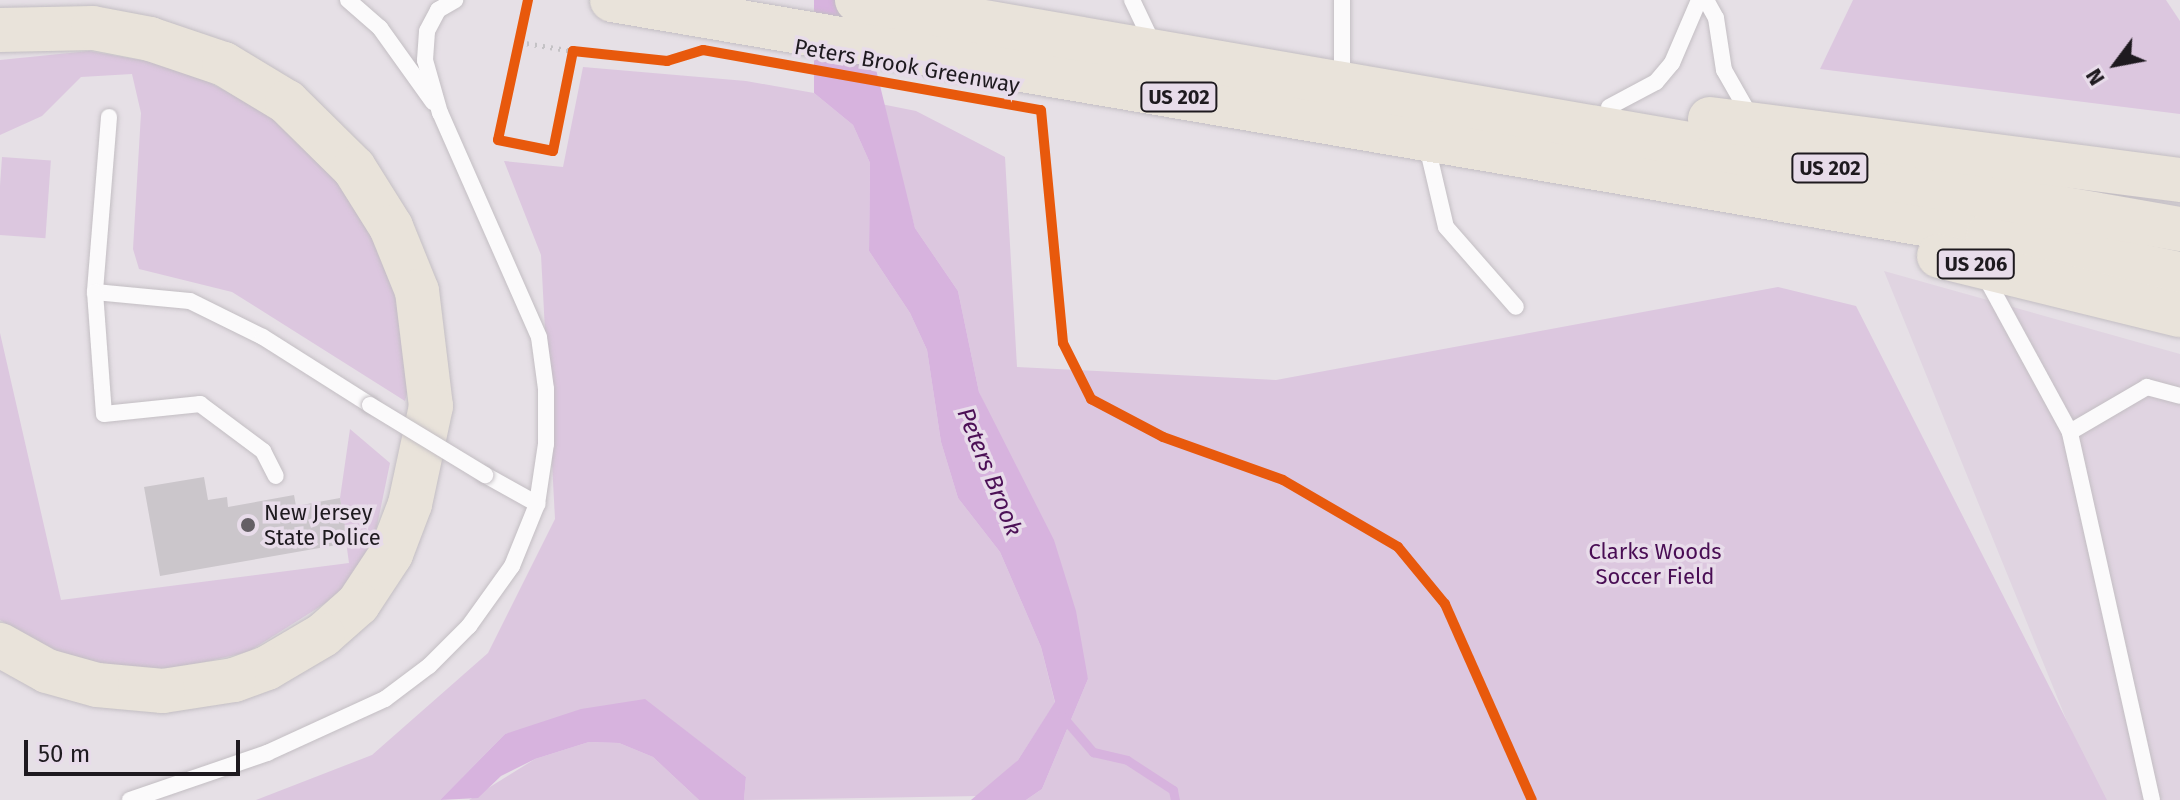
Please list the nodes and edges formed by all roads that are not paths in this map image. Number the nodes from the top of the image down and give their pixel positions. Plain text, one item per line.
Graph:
1 (81, 0) edge
2 (348, 0) edge
3 (455, 0) edge
4 (612, 0) edge
5 (857, 0) edge
6 (1132, 0) edge
7 (1342, 0) edge
8 (1699, 0) edge
9 (1706, 0) edge
10 (929, 6) edge
11 (0, 10) edge
12 (0, 30) edge
13 (1157, 53) junction
14 (1342, 84) junction
15 (1609, 107) junction
16 (1481, 109) junction
17 (440, 113) junction
18 (109, 117) dead end
19 (1755, 124) junction
20 (1425, 141) junction
21 (2180, 180) edge
22 (1877, 218) junction
23 (2180, 229) edge
24 (1976, 264) junction
25 (2180, 274) edge
26 (95, 292) junction
27 (1516, 307) dead end
28 (2180, 315) edge
29 (2180, 396) edge
30 (2070, 432) junction
31 (276, 476) dead end
32 (537, 504) junction
33 (0, 645) edge
34 (130, 800) edge
35 (2152, 800) edge

1 - 11 highway
2 - 17 lane
3 - 17 lane
4 - 20 highway, US 202
5 - 10 highway, US 202
6 - 13 lane
7 - 14 lane
8 - 15 lane
9 - 19 lane
10 - 13 highway, US 202
12 - 33 highway
13 - 14 highway, US 202
14 - 16 highway, US 202
15 - 16 highway
15 - 19 highway
16 - 23 highway, US 202
17 - 32 lane
18 - 26 lane
19 - 21 highway
20 - 22 highway, US 202
20 - 27 lane
22 - 24 highway, US 206
22 - 25 highway, US 202
24 - 28 highway, US 206
24 - 30 lane
26 - 31 lane
26 - 32 lane, bridge
29 - 30 lane
30 - 35 lane
32 - 34 lane

